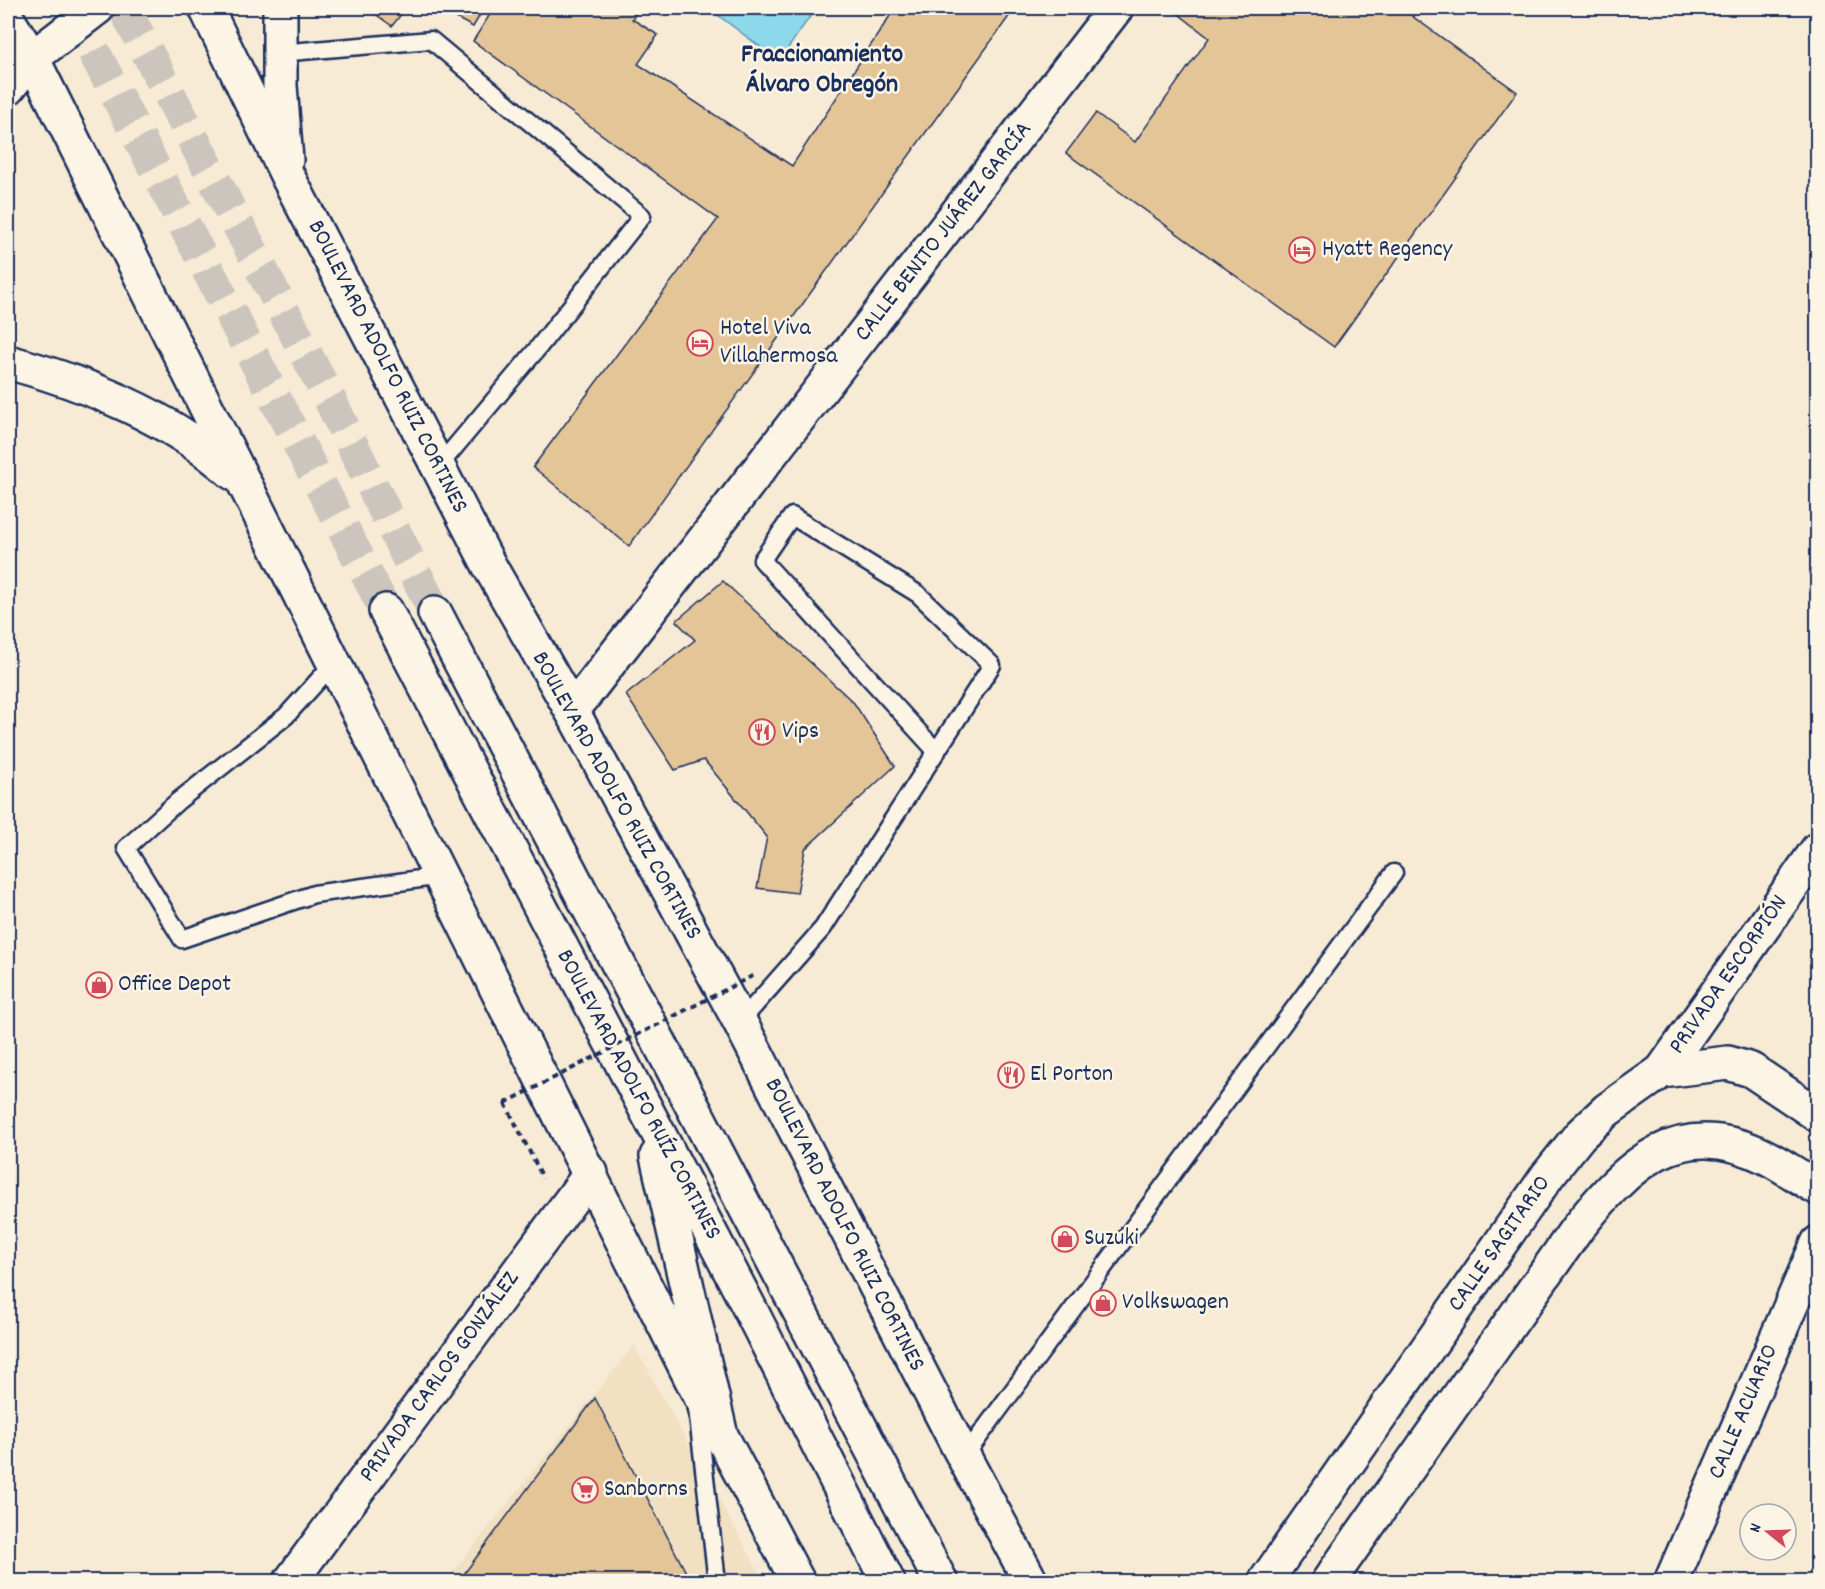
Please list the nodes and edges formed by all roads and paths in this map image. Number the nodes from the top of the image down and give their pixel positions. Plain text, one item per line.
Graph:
1 (98, 8) edge
2 (206, 8) edge
3 (280, 8) edge
4 (1116, 8) edge
5 (8, 20) edge
6 (279, 52) junction
7 (32, 58) junction
8 (8, 88) edge
9 (288, 177) junction
10 (8, 362) edge
11 (438, 467) junction
12 (242, 481) junction
13 (386, 611) tunnel mouth
14 (435, 613) tunnel mouth
15 (333, 664) junction
16 (572, 711) junction
17 (937, 752) junction
18 (1818, 849) edge
19 (1394, 873) dead end
20 (441, 876) junction
21 (756, 974) dead end
22 (740, 1022) junction
23 (1662, 1071) junction
24 (646, 1110) junction
25 (1818, 1115) edge
26 (591, 1173) junction
27 (543, 1178) dead end
28 (1818, 1188) edge
29 (1818, 1243) edge
30 (694, 1383) junction
31 (721, 1436) junction
32 (964, 1457) junction
33 (290, 1581) edge
34 (717, 1581) edge
35 (798, 1581) edge
36 (888, 1581) edge
37 (941, 1581) edge
38 (1031, 1581) edge
39 (1265, 1581) edge
40 (1328, 1581) edge
41 (1671, 1581) edge

1 - 7 main road
2 - 9 main road, BOULEVARD ADOLFO RUIZ CORTINES
3 - 6 main road
4 - 16 main road, CALLE BENITO JUÁREZ GARCÍA
5 - 7 main road
6 - 9 main road
6 - 11 lane
7 - 8 main road
7 - 12 main road
9 - 11 main road, BOULEVARD ADOLFO RUIZ CORTINES
10 - 12 main road
11 - 16 main road, BOULEVARD ADOLFO RUIZ CORTINES
12 - 15 main road
13 - 24 main road, BOULEVARD ADOLFO RUÍZ CORTINES
14 - 37 main road, BOULEVARD ADOLFO RUÍZ CORTINES
15 - 20 main road
15 - 20 lane
16 - 22 main road, BOULEVARD ADOLFO RUIZ CORTINES
17 - 17 lane
17 - 22 lane
18 - 23 main road, PRIVADA ESCORPIÓN
19 - 32 lane
20 - 26 main road
21 - 27 path, bridge
22 - 32 main road, BOULEVARD ADOLFO RUIZ CORTINES
23 - 25 main road, CALLE SAGITARIO
23 - 39 main road, CALLE SAGITARIO
24 - 31 main road
24 - 36 main road, BOULEVARD ADOLFO RUÍZ CORTINES
26 - 30 main road
26 - 33 main road, PRIVADA CARLOS GONZÁLEZ
28 - 40 main road
29 - 41 main road, CALLE ACUARIO
30 - 31 main road
30 - 34 lane
31 - 35 main road
32 - 38 main road, BOULEVARD ADOLFO RUIZ CORTINES

